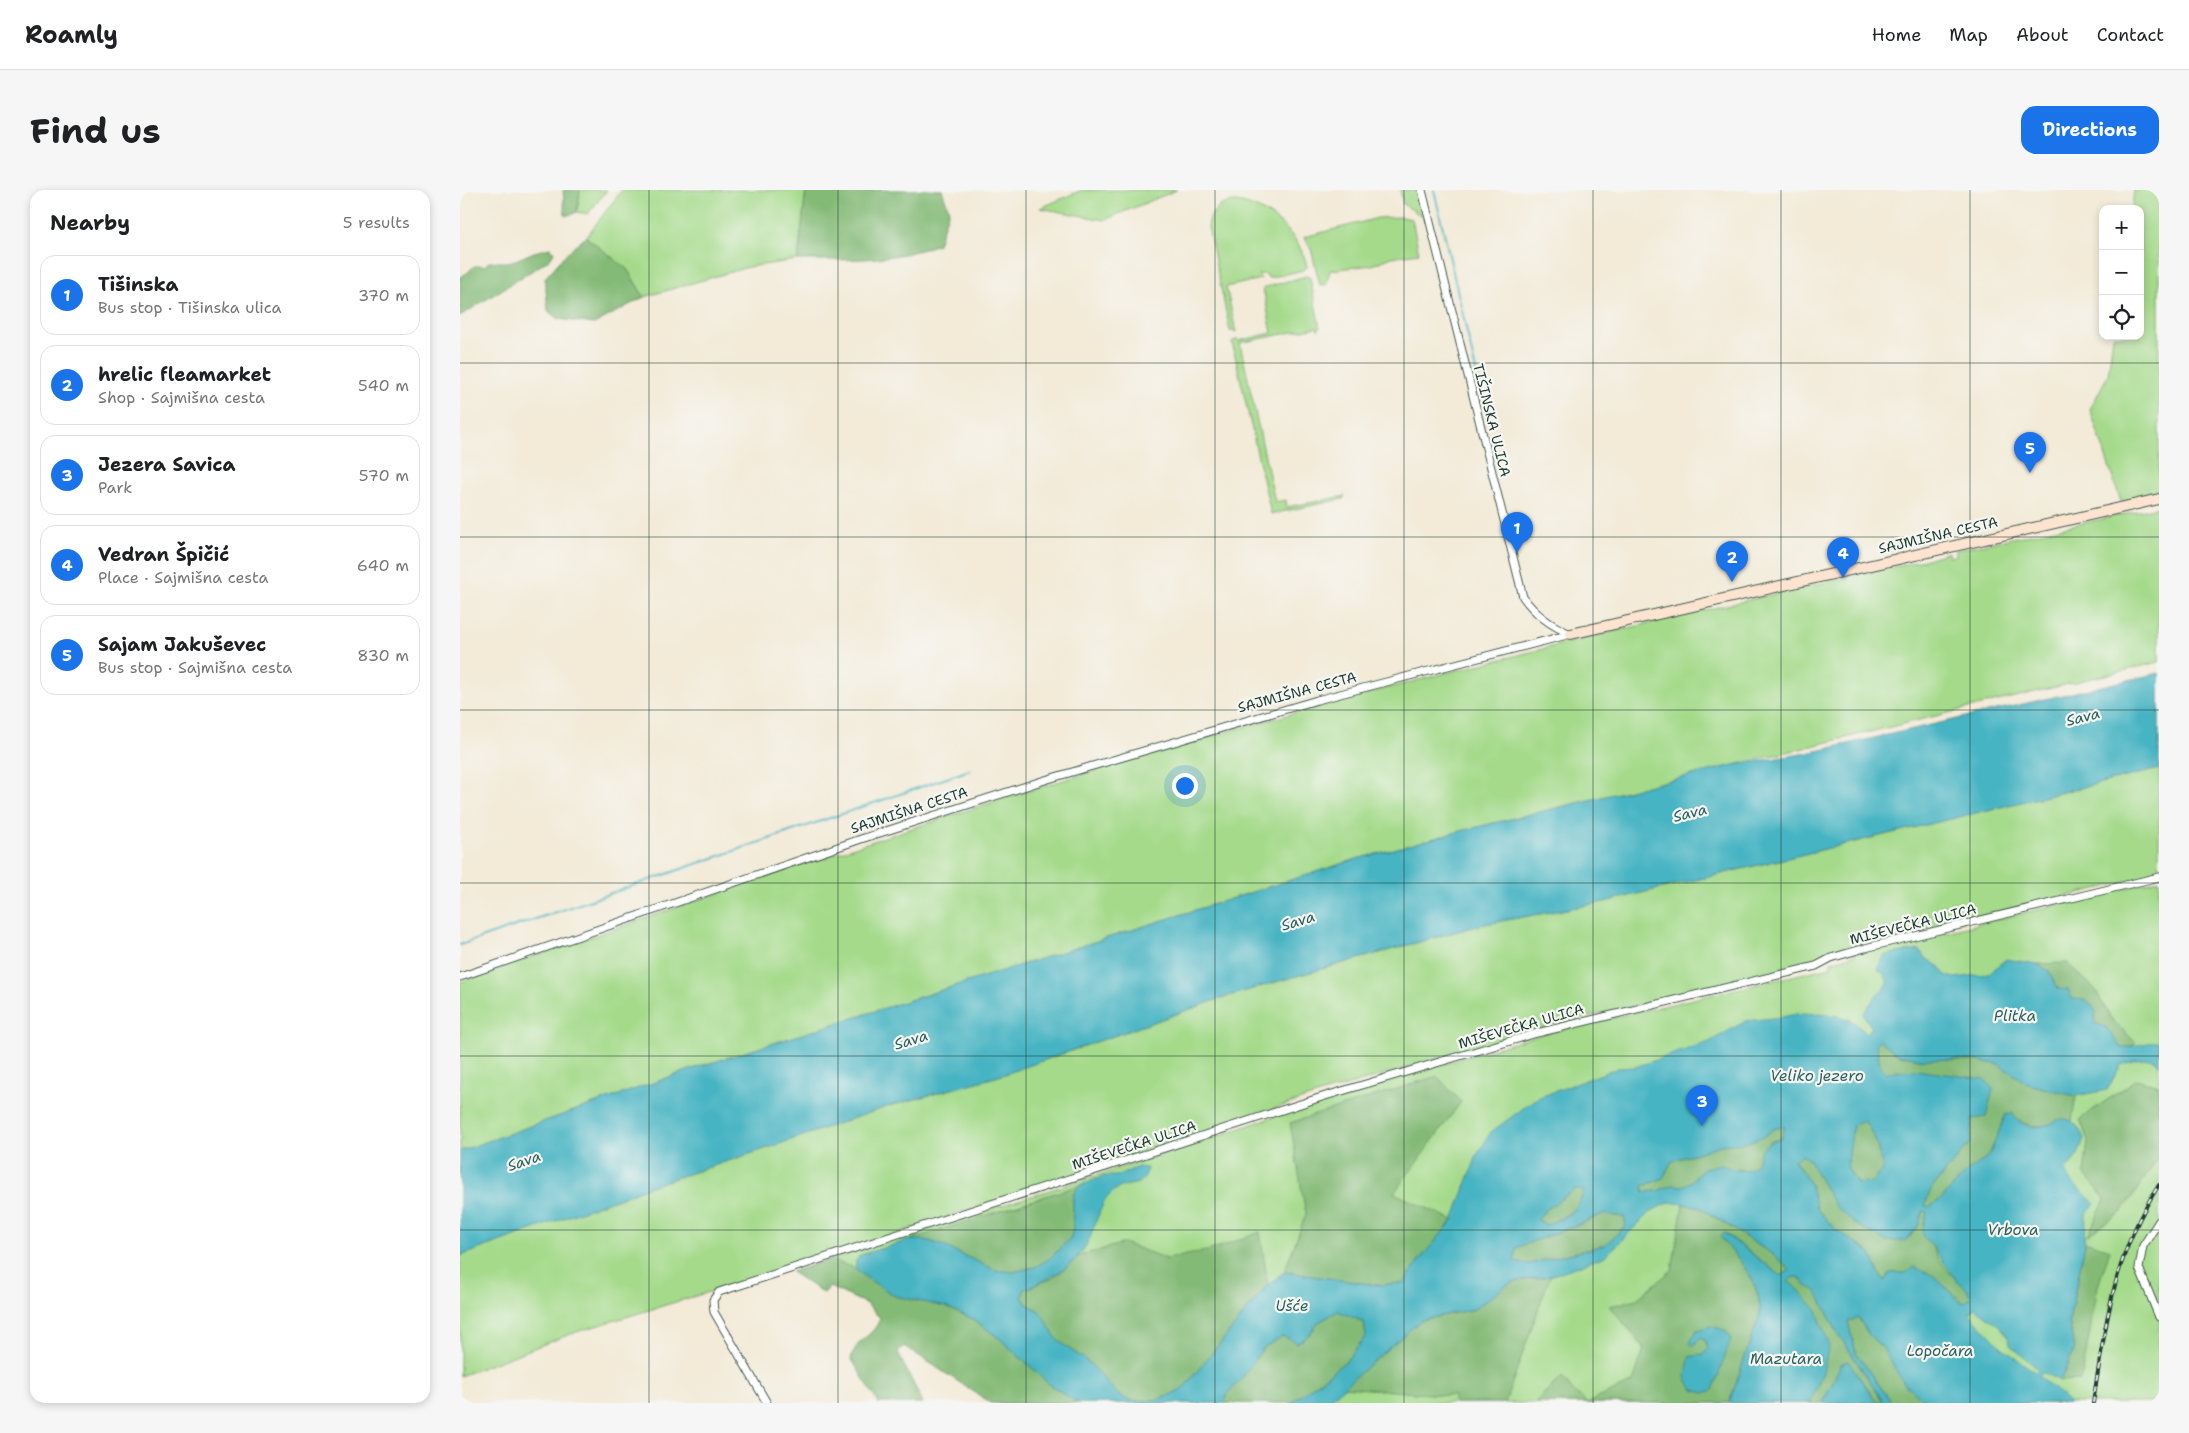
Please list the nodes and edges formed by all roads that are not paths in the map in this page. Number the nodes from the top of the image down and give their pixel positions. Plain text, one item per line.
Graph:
1 (1422, 190) edge
2 (2159, 499) edge
3 (1571, 634) junction
4 (2159, 877) edge
5 (460, 977) edge
6 (2159, 1221) edge
7 (2159, 1317) edge
8 (767, 1403) edge

1 - 3 street, TIŠINSKA ULICA
2 - 3 street, SAJMIŠNA CESTA
3 - 5 street, SAJMIŠNA CESTA
4 - 8 street, MIŠEVEČKA ULICA
6 - 7 street

